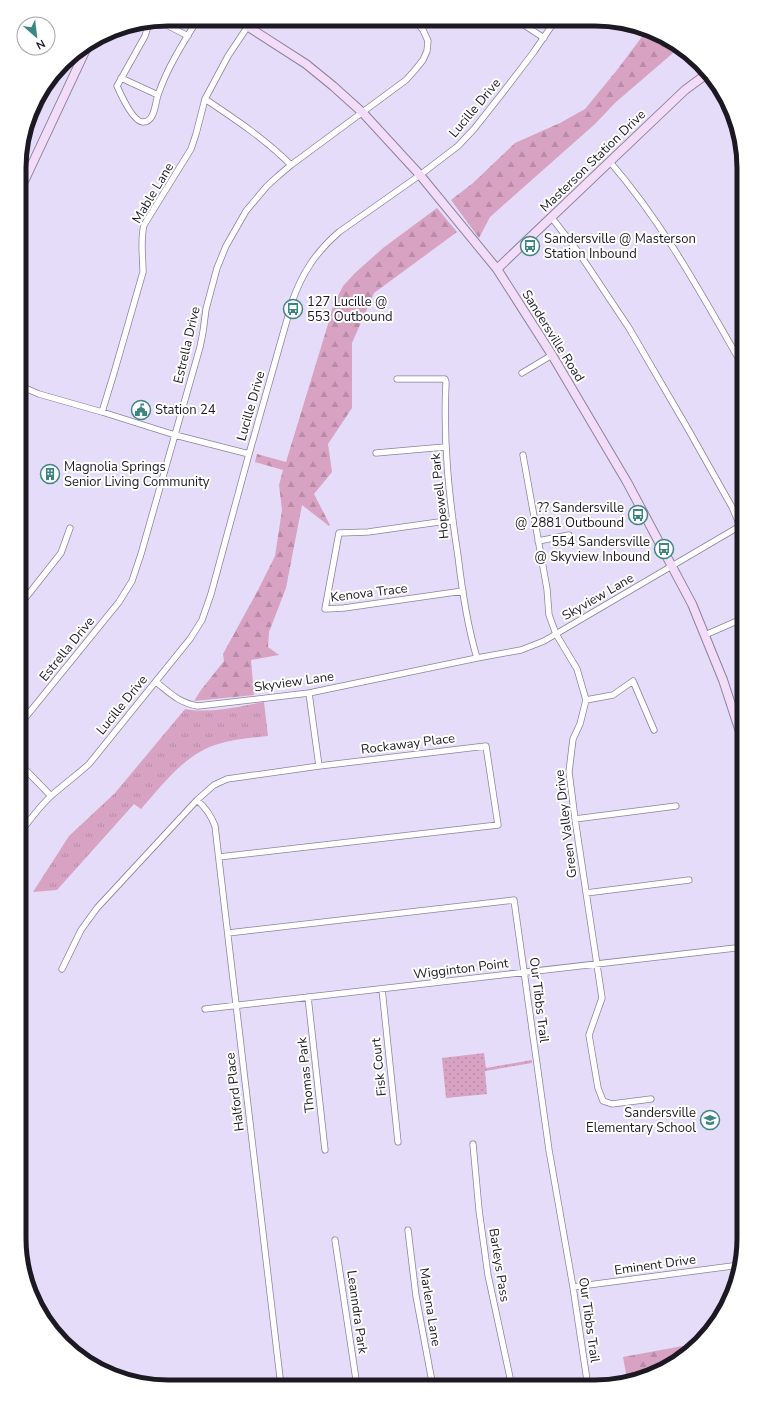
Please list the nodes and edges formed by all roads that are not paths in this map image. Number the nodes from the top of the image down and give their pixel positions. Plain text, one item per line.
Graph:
1 (169, 26) edge
2 (194, 26) edge
3 (248, 26) edge
4 (254, 26) edge
5 (420, 26) edge
6 (526, 26) edge
7 (552, 26) edge
8 (148, 27) edge
9 (188, 36) junction
10 (544, 38) junction
11 (84, 54) edge
12 (704, 76) edge
13 (121, 78) junction
14 (158, 95) junction
15 (205, 99) junction
16 (363, 113) junction
17 (610, 162) junction
18 (291, 165) junction
19 (420, 175) junction
20 (26, 177) edge
21 (552, 218) junction
22 (496, 269) junction
23 (552, 355) junction
24 (737, 356) edge
25 (522, 373) dead end
26 (397, 379) dead end
27 (26, 389) edge
28 (102, 412) junction
29 (175, 435) junction
30 (445, 447) junction
31 (376, 453) dead end
32 (249, 454) junction
33 (523, 455) dead end
34 (737, 519) edge
35 (452, 520) junction
36 (70, 528) dead end
37 (737, 528) edge
38 (569, 535) dead end
39 (538, 541) junction
40 (672, 567) junction
41 (462, 591) junction
42 (26, 597) edge
43 (737, 621) edge
44 (556, 634) junction
45 (705, 634) junction
46 (477, 658) junction
47 (156, 682) junction
48 (309, 693) junction
49 (586, 700) junction
50 (26, 717) edge
51 (737, 721) edge
52 (654, 730) dead end
53 (319, 766) junction
54 (26, 770) edge
55 (51, 796) junction
56 (197, 800) junction
57 (676, 806) dead end
58 (575, 819) junction
59 (26, 825) edge
60 (219, 857) junction
61 (689, 880) dead end
62 (586, 893) junction
63 (228, 932) junction
64 (737, 948) edge
65 (596, 964) junction
66 (62, 969) dead end
67 (525, 972) junction
68 (382, 989) junction
69 (308, 997) junction
70 (236, 1005) junction
71 (205, 1009) dead end
72 (651, 1099) dead end
73 (398, 1142) dead end
74 (473, 1144) dead end
75 (325, 1150) dead end
76 (408, 1230) dead end
77 (336, 1240) dead end
78 (734, 1266) edge
79 (573, 1288) junction
80 (280, 1380) edge
81 (356, 1380) edge
82 (432, 1380) edge
83 (510, 1380) edge
84 (586, 1380) edge

1 - 9 street
2 - 9 street
3 - 15 street, Mable Lane
4 - 16 street, Sandersville Road
5 - 16 street, Estrella Drive
6 - 10 street
7 - 10 street, Lucille Drive
8 - 13 street
9 - 14 street
10 - 19 street, Lucille Drive
11 - 20 street
12 - 17 street, Masterson Station Drive
13 - 14 street
13 - 14 street
15 - 18 street
15 - 28 street, Mable Lane
16 - 18 street, Estrella Drive
16 - 19 street, Sandersville Road
17 - 21 street, Masterson Station Drive
17 - 24 street
18 - 29 street, Estrella Drive
19 - 22 street, Sandersville Road
19 - 32 street, Lucille Drive
21 - 22 street, Masterson Station Drive
21 - 34 street, Skyview Lane
22 - 23 street, Sandersville Road
23 - 25 street
23 - 40 street, Sandersville Road
26 - 30 street, Hopewell Park
27 - 28 street
28 - 29 street
29 - 32 street
29 - 50 street, Estrella Drive
30 - 31 street
30 - 35 street, Hopewell Park
32 - 47 street, Lucille Drive
33 - 39 street
35 - 41 street, Hopewell Park
35 - 41 street, Kenova Trace
36 - 42 street
37 - 40 street, Skyview Lane
38 - 39 street
39 - 44 street
40 - 44 street, Skyview Lane
40 - 45 street, Sandersville Road
41 - 46 street, Hopewell Park
43 - 45 street
44 - 46 street, Skyview Lane
44 - 49 street
45 - 51 street, Sandersville Road
46 - 48 street, Skyview Lane
47 - 48 street, Skyview Lane
47 - 55 street, Lucille Drive
48 - 53 street
49 - 52 street
49 - 58 street, Green Valley Drive
53 - 56 street, Rockaway Place
53 - 60 street, Rockaway Place
54 - 55 street
55 - 59 street, Lucille Drive
56 - 60 street, Halford Place
56 - 66 street, Rockaway Place
57 - 58 street
58 - 62 street, Green Valley Drive
60 - 63 street, Halford Place
61 - 62 street
62 - 65 street, Green Valley Drive
63 - 67 street, Our Tibbs Trail
63 - 70 street, Halford Place
64 - 65 street, Wigginton Point
65 - 67 street, Wigginton Point
65 - 72 street, Green Valley Drive
67 - 68 street, Wigginton Point
67 - 79 street, Our Tibbs Trail
68 - 69 street, Wigginton Point
68 - 73 street, Fisk Court
69 - 70 street, Wigginton Point
69 - 75 street, Thomas Park
70 - 71 street, Wigginton Point
70 - 80 street, Halford Place
74 - 83 street, Barleys Pass
76 - 82 street, Marlena Lane
77 - 81 street, Leanndra Park
78 - 79 street, Eminent Drive
79 - 84 street, Our Tibbs Trail

